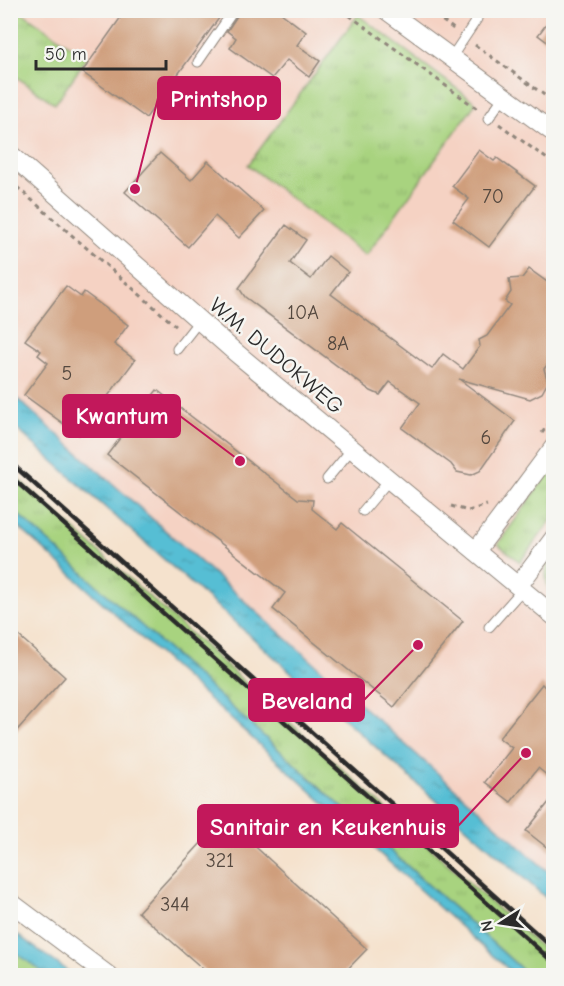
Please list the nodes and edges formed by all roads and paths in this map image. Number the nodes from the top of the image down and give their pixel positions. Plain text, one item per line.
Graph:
1 (234, 10) edge
2 (342, 10) edge
3 (386, 10) edge
4 (428, 10) edge
5 (477, 19) dead end
6 (465, 38) junction
7 (451, 58) junction
8 (198, 62) dead end
9 (504, 96) junction
10 (554, 102) edge
11 (489, 118) junction
12 (554, 132) edge
13 (10, 154) edge
14 (554, 164) edge
15 (199, 321) junction
16 (177, 349) dead end
17 (554, 417) edge
18 (547, 441) edge
19 (351, 450) junction
20 (327, 479) dead end
21 (389, 480) junction
22 (492, 499) dead end
23 (363, 511) dead end
24 (428, 512) junction
25 (554, 538) edge
26 (476, 551) junction
27 (554, 567) edge
28 (554, 585) edge
29 (521, 587) junction
30 (554, 615) edge
31 (489, 627) dead end
32 (10, 902) edge
33 (110, 975) edge

1 - 8 lane
2 - 11 path
3 - 7 street
4 - 6 path
5 - 6 lane
6 - 7 lane
6 - 10 path
7 - 9 street
9 - 11 lane
9 - 12 street
11 - 14 path
13 - 15 street, W.M. DUDOKWEG
15 - 16 lane
15 - 19 street, W.M. DUDOKWEG
17 - 18 path
18 - 26 street
19 - 20 lane
19 - 21 street, W.M. DUDOKWEG
21 - 23 lane
21 - 24 street, W.M. DUDOKWEG
22 - 24 path
24 - 26 street, W.M. DUDOKWEG
25 - 29 street
26 - 29 street, W.M. DUDOKWEG
27 - 28 path
29 - 30 street, W.M. DUDOKWEG
29 - 31 lane
32 - 33 street

